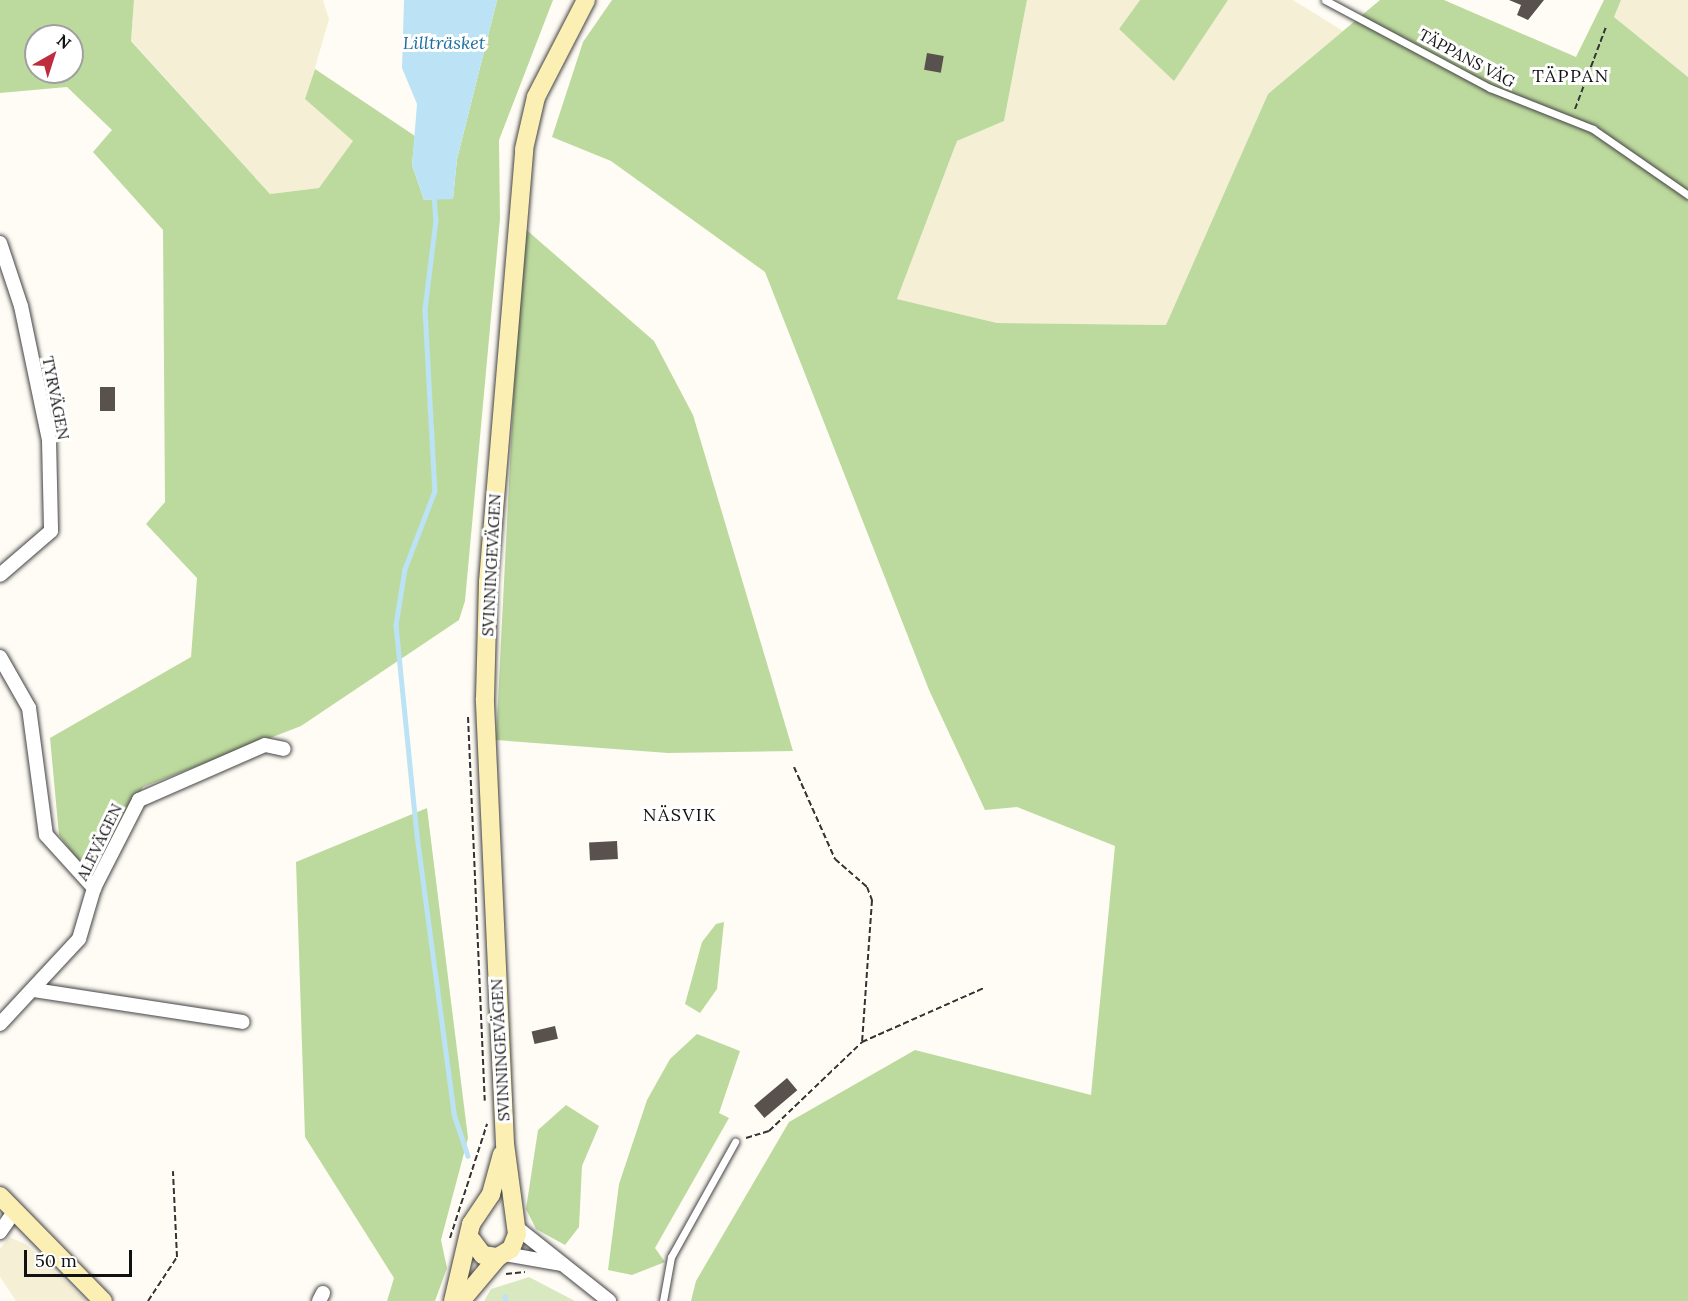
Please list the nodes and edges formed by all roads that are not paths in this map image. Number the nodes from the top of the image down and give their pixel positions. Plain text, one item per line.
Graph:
1 (586, 0) edge
2 (1325, 0) edge
3 (1688, 195) edge
4 (0, 243) edge
5 (0, 575) edge
6 (0, 657) edge
7 (284, 749) dead end
8 (94, 888) junction
9 (34, 990) junction
10 (243, 1022) dead end
11 (0, 1024) edge
12 (735, 1142) road end
13 (505, 1144) junction
14 (0, 1196) edge
15 (14, 1212) junction
16 (480, 1214) junction
17 (514, 1223) junction
18 (0, 1232) edge
19 (470, 1238) junction
20 (502, 1255) junction
21 (564, 1264) junction
22 (103, 1301) edge
23 (453, 1301) edge
24 (461, 1301) edge
25 (609, 1301) edge
26 (663, 1301) edge

1 - 13 main road, SVINNINGEVÄGEN
2 - 3 lane, TÄPPANS VÄG
4 - 5 street, TYRVÄGEN
6 - 8 street
7 - 8 street, ALEVÄGEN
8 - 9 street, ALEVÄGEN
9 - 10 street
9 - 11 street, ALEVÄGEN
12 - 26 lane
13 - 16 main road, SVINNINGEVÄGEN
13 - 17 main road, SVINNINGEVÄGEN
14 - 15 main road
15 - 18 street
15 - 22 main road
16 - 17 main road
16 - 19 main road, SVINNINGEVÄGEN
17 - 20 main road, SVINNINGEVÄGEN
17 - 21 street
19 - 20 main road
19 - 23 main road, SVINNINGEVÄGEN
20 - 21 street
20 - 24 main road, SVINNINGEVÄGEN
21 - 25 street

